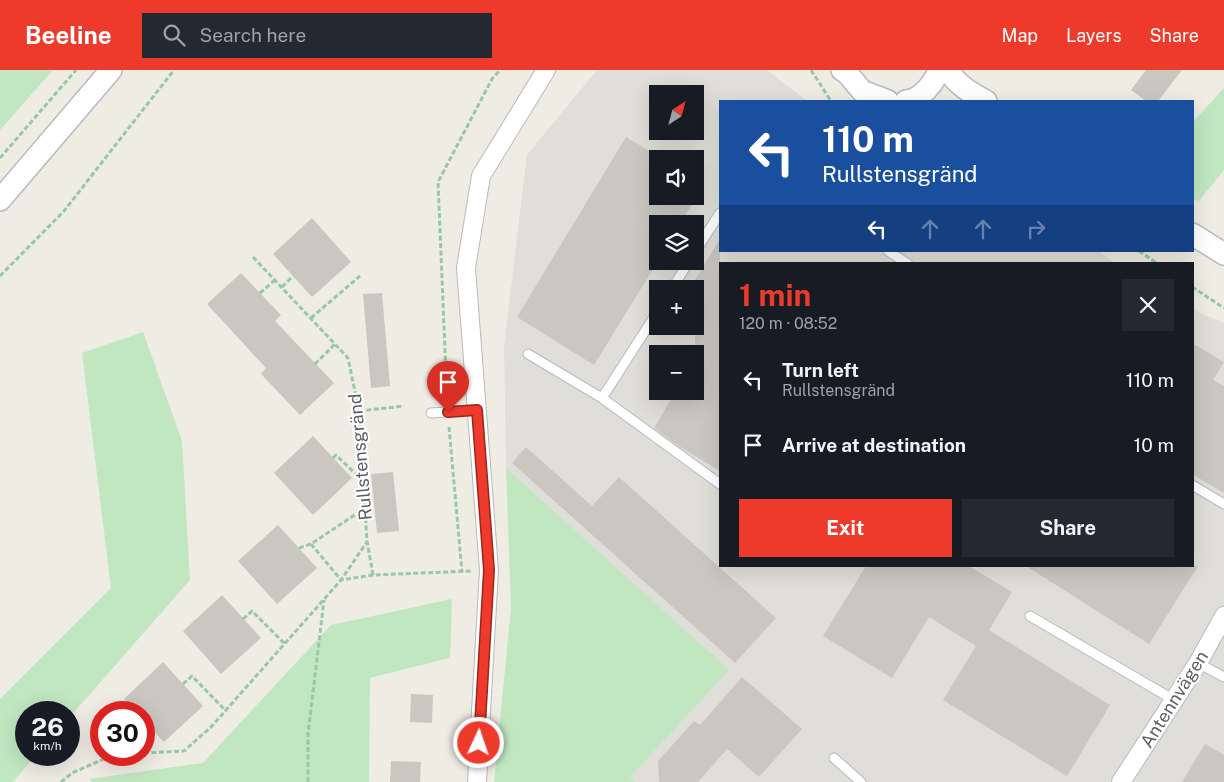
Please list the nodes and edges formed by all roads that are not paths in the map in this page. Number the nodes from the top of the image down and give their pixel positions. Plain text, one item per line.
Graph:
1 (111, 70) edge
2 (546, 70) edge
3 (940, 70) edge
4 (948, 70) edge
5 (845, 71) edge
6 (884, 100) edge
7 (914, 100) edge
8 (984, 100) edge
9 (0, 200) edge
10 (719, 214) edge
11 (1194, 235) edge
12 (704, 238) edge
13 (890, 252) edge
14 (1224, 254) edge
15 (905, 262) edge
16 (649, 325) edge
17 (528, 354) dead end
18 (602, 398) junction
19 (477, 410) junction
20 (431, 413) dead end
21 (719, 483) edge
22 (1194, 486) edge
23 (1224, 504) edge
24 (1030, 616) dead end
25 (1224, 616) edge
26 (1198, 663) junction
27 (1224, 677) edge
28 (1174, 700) junction
29 (834, 758) dead end
30 (476, 782) edge
31 (861, 782) edge
32 (1122, 782) edge

1 - 9 street
2 - 19 street
3 - 7 street
4 - 8 street
5 - 6 street
10 - 12 lane
11 - 14 street
13 - 15 lane
16 - 18 lane
17 - 18 lane
18 - 21 lane
19 - 20 lane
19 - 30 street
22 - 23 lane
24 - 28 lane
25 - 26 street, Antennvägen
26 - 27 lane
26 - 28 street, Antennvägen
28 - 32 street, Antennvägen
29 - 31 lane

